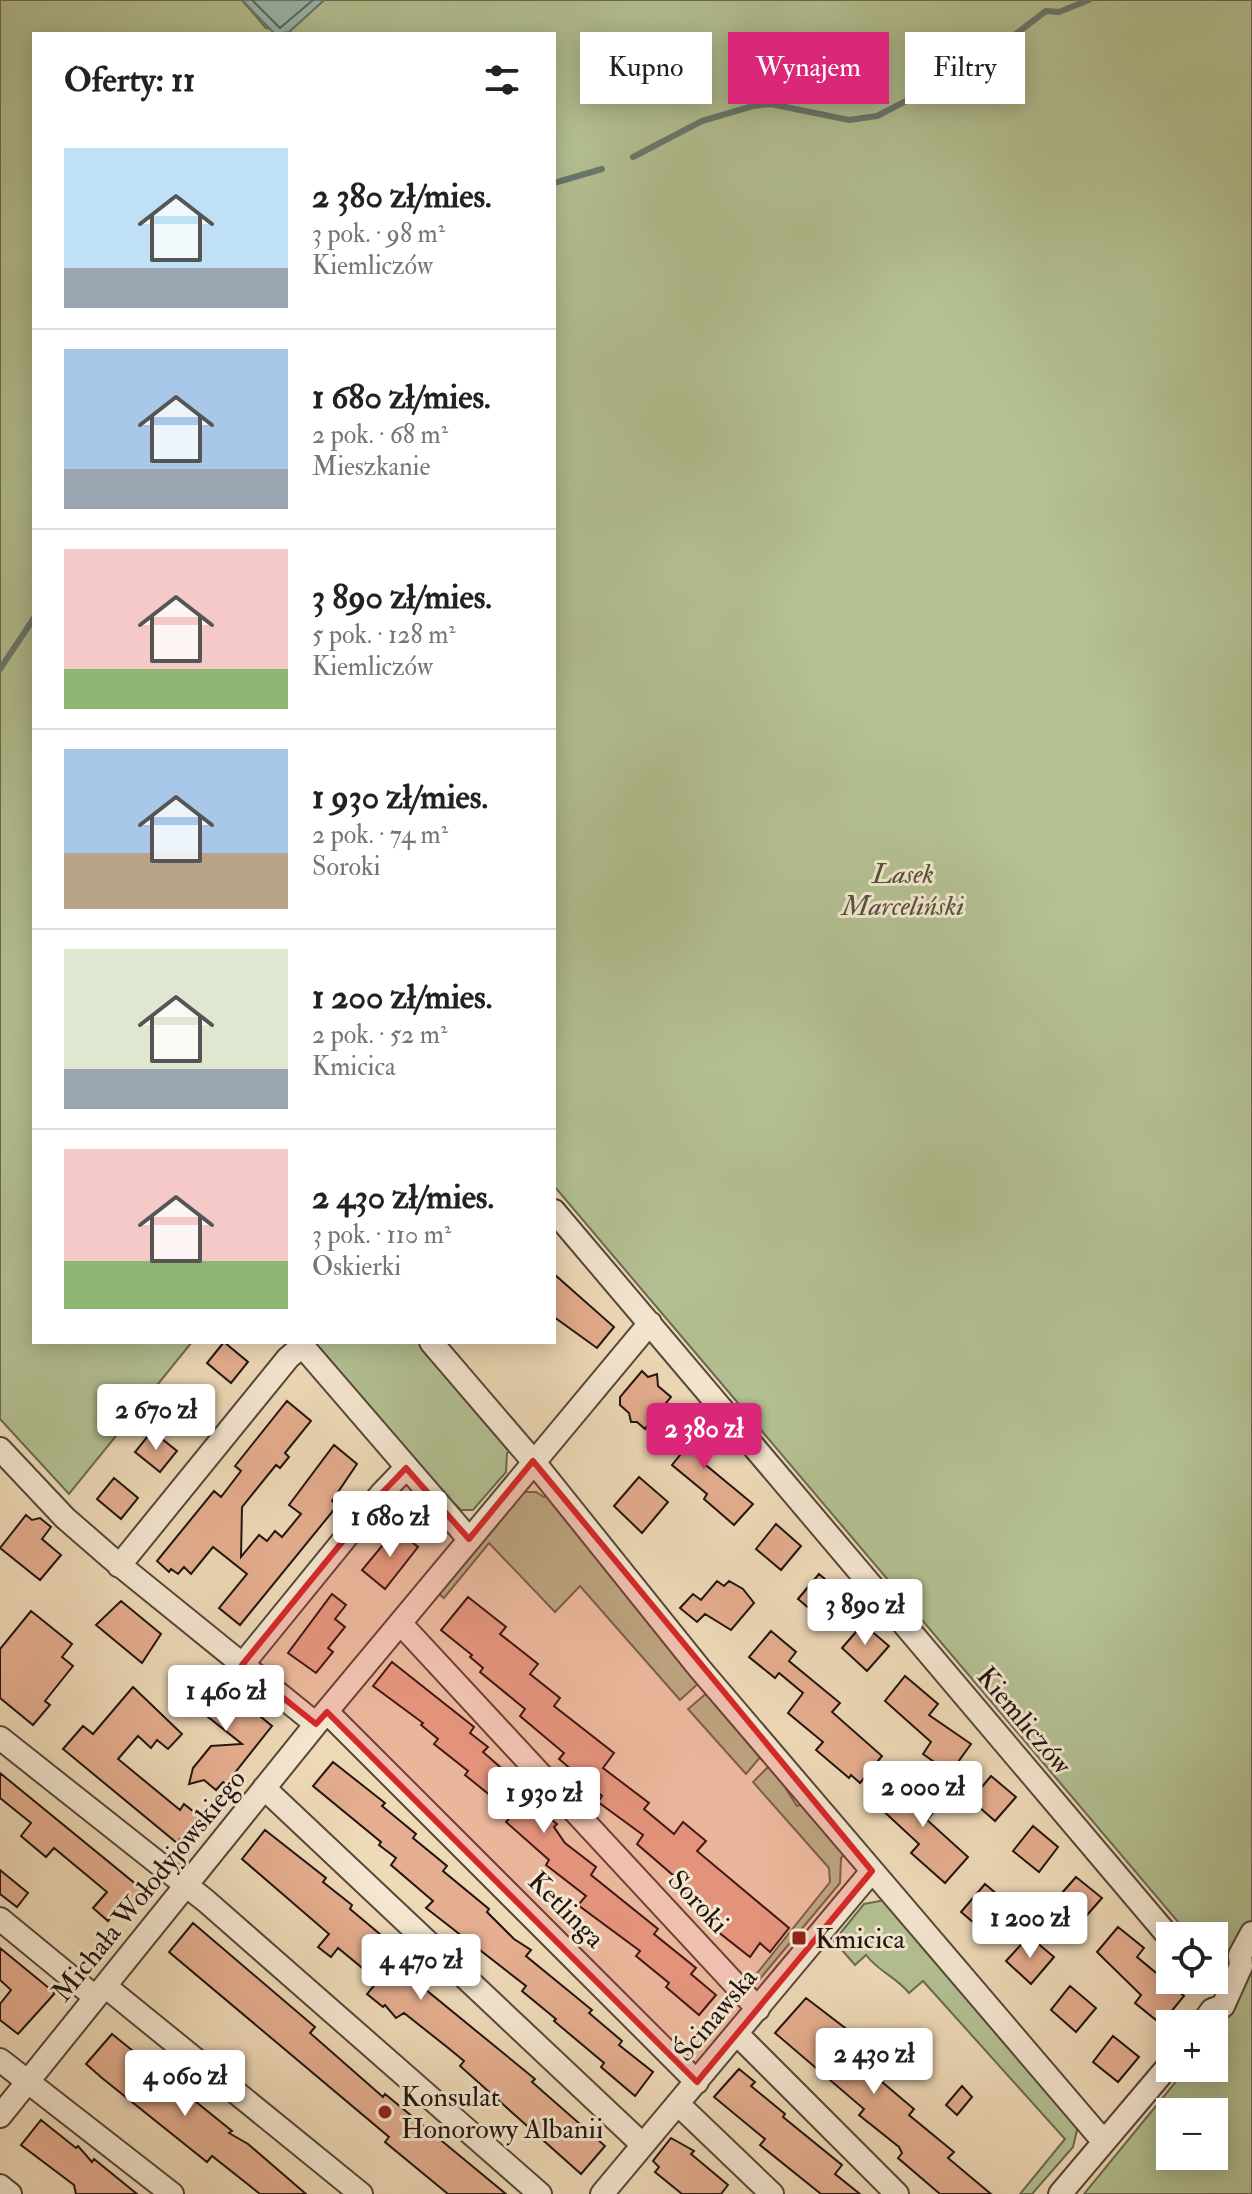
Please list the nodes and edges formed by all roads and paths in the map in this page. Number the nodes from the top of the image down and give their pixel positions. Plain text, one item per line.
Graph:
1 (556, 1213) edge
2 (650, 1323) junction
3 (300, 1344) edge
4 (433, 1344) edge
5 (0, 1449) edge
6 (533, 1461) junction
7 (406, 1468) junction
8 (469, 1539) junction
9 (119, 1566) junction
10 (400, 1623) junction
11 (242, 1665) junction
12 (321, 1718) junction
13 (0, 1738) edge
14 (264, 1788) junction
15 (872, 1871) junction
16 (185, 1886) junction
17 (0, 1919) edge
18 (1156, 1922) edge
19 (1252, 1933) edge
20 (1240, 1955) junction
21 (1228, 1962) edge
22 (100, 1991) junction
23 (758, 2009) junction
24 (1217, 2010) edge
25 (737, 2034) junction
26 (0, 2060) edge
27 (30, 2080) junction
28 (1156, 2081) edge
29 (697, 2082) junction
30 (678, 2104) junction
31 (0, 2116) edge
32 (1104, 2142) junction
33 (643, 2145) junction
34 (0, 2186) edge
35 (10, 2194) edge
36 (172, 2194) edge
37 (361, 2194) edge
38 (540, 2194) edge
39 (602, 2194) edge
40 (772, 2194) edge
41 (897, 2194) edge
42 (1060, 2194) edge

1 - 2 street, Kiemliczów
2 - 6 street, Michała Wołodyjowskiego
2 - 18 street, Kiemliczów
3 - 7 street
3 - 9 street
4 - 6 street
5 - 9 street, Ketlinga
6 - 8 street, Michała Wołodyjowskiego
6 - 15 street
7 - 8 street
7 - 11 street
8 - 10 street, Michała Wołodyjowskiego
9 - 11 street, Ketlinga
10 - 12 street, Michała Wołodyjowskiego
10 - 23 street, Soroki
11 - 12 street, Ketlinga
12 - 14 street, Michała Wołodyjowskiego
12 - 29 street, Ketlinga
13 - 16 street
14 - 16 street, Michała Wołodyjowskiego
14 - 33 street
15 - 23 street, Ścinawska
15 - 32 street
16 - 22 street, Michała Wołodyjowskiego
16 - 38 street
17 - 22 street
19 - 20 street
20 - 21 street
20 - 24 street
22 - 27 street, Michała Wołodyjowskiego
22 - 37 street
23 - 25 street, Ścinawska
25 - 29 street, Ścinawska
25 - 41 street
26 - 27 street
27 - 31 street, Michała Wołodyjowskiego
27 - 36 street
28 - 32 street
29 - 30 street, Ścinawska
30 - 33 street, Ścinawska
30 - 40 street
32 - 42 street
33 - 39 street, Ścinawska
34 - 35 street

